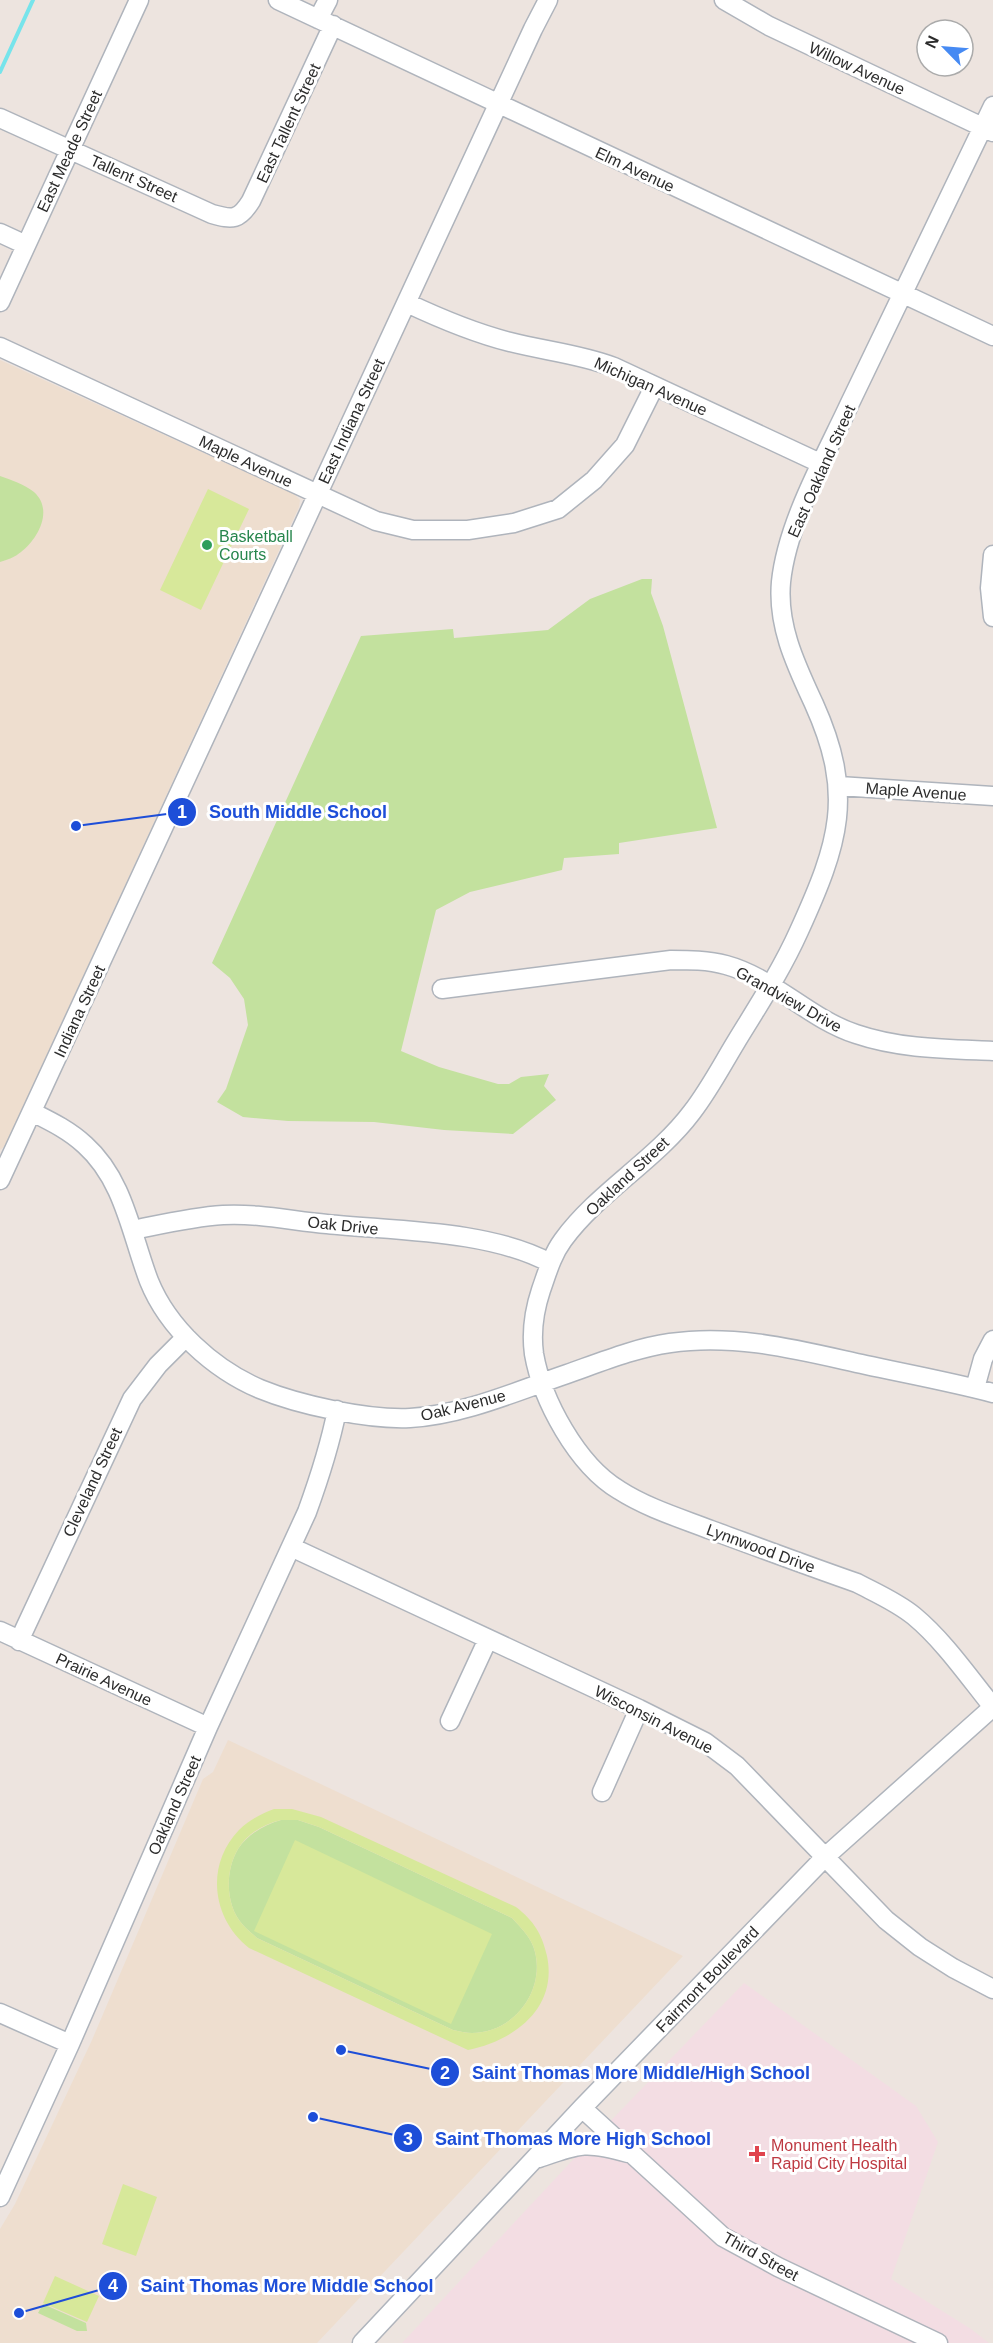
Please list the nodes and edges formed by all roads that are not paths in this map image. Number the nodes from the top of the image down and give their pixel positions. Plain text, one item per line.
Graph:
1 (139, 0) edge
2 (278, 0) edge
3 (327, 0) edge
4 (548, 0) edge
5 (724, 0) edge
6 (326, 22) junction
7 (498, 104) junction
8 (993, 106) edge
9 (0, 118) edge
10 (988, 130) edge
11 (70, 148) junction
12 (237, 218) joint
13 (0, 233) edge
14 (26, 245) junction
15 (902, 294) junction
16 (0, 302) edge
17 (406, 303) junction
18 (993, 336) edge
19 (0, 347) edge
20 (654, 387) junction
21 (822, 464) junction
22 (317, 494) junction
23 (993, 555) edge
24 (993, 616) edge
25 (839, 786) junction
26 (993, 796) edge
27 (157, 842) joint
28 (770, 985) junction
29 (442, 988) dead end
30 (993, 1051) edge
31 (32, 1112) junction
32 (2, 1171) edge
33 (133, 1230) junction
34 (550, 1263) junction
35 (186, 1337) junction
36 (993, 1340) edge
37 (541, 1383) junction
38 (984, 1391) edge
39 (337, 1410) junction
40 (291, 1547) junction
41 (0, 1632) edge
42 (488, 1639) junction
43 (19, 1641) junction
44 (993, 1707) edge
45 (639, 1709) junction
46 (450, 1720) dead end
47 (208, 1727) junction
48 (602, 1792) dead end
49 (825, 1857) junction
50 (993, 1989) edge
51 (0, 2013) edge
52 (70, 2044) junction
53 (582, 2108) junction
54 (631, 2154) junction
55 (534, 2160) junction
56 (0, 2197) edge
57 (362, 2343) edge
58 (938, 2343) edge

1 - 11 street, East Meade Street
2 - 6 street, Elm Avenue
3 - 6 street, East Tallent Street
4 - 7 street, East Indiana Street
5 - 10 street, Willow Avenue
6 - 7 street, Elm Avenue
6 - 12 street, East Tallent Street
7 - 15 street, Elm Avenue
7 - 17 street, East Indiana Street
8 - 10 street, East Oakland Street
9 - 11 street, Tallent Street
10 - 15 street, East Oakland Street
11 - 12 street, Tallent Street
11 - 14 street, East Meade Street
13 - 14 street
14 - 16 street, East Meade Street
15 - 18 street, Elm Avenue
15 - 21 street, East Oakland Street
17 - 20 street, Michigan Avenue
17 - 22 street, East Indiana Street
19 - 22 street, Maple Avenue
20 - 21 street, Michigan Avenue
20 - 22 street, Maple Avenue
21 - 25 street, East Oakland Street
22 - 27 street, East Indiana Street
23 - 24 street
25 - 26 street, Maple Avenue
25 - 28 street, East Oakland Street
27 - 31 street, Indiana Street
28 - 29 street, Grandview Drive
28 - 30 street, Grandview Drive
28 - 34 street, Oakland Street
31 - 32 street, Indiana Street
31 - 33 street, Oak Avenue
33 - 34 street, Oak Drive
33 - 35 street, Oak Avenue
34 - 37 street, Oakland Street
35 - 39 street, Oak Avenue
35 - 43 street, Cleveland Street
36 - 38 street
37 - 38 street, Oak Avenue
37 - 39 street, Oak Avenue
37 - 44 street, Lynnwood Drive
39 - 40 street, Oakland Street
40 - 42 street, Wisconsin Avenue
40 - 47 street, Oakland Street
41 - 43 street, Prairie Avenue
42 - 45 street, Wisconsin Avenue
42 - 46 street
43 - 47 street, Prairie Avenue
44 - 49 street, Fairmont Boulevard
45 - 48 street
45 - 49 street, Wisconsin Avenue
47 - 52 street, Oakland Street
49 - 50 street, Wisconsin Avenue
49 - 53 street, Fairmont Boulevard
51 - 52 street
52 - 56 street, Oakland Street
53 - 54 street, Third Street
53 - 55 street, Fairmont Boulevard
54 - 55 street
54 - 58 street, Third Street
55 - 57 street, Fairmont Boulevard

